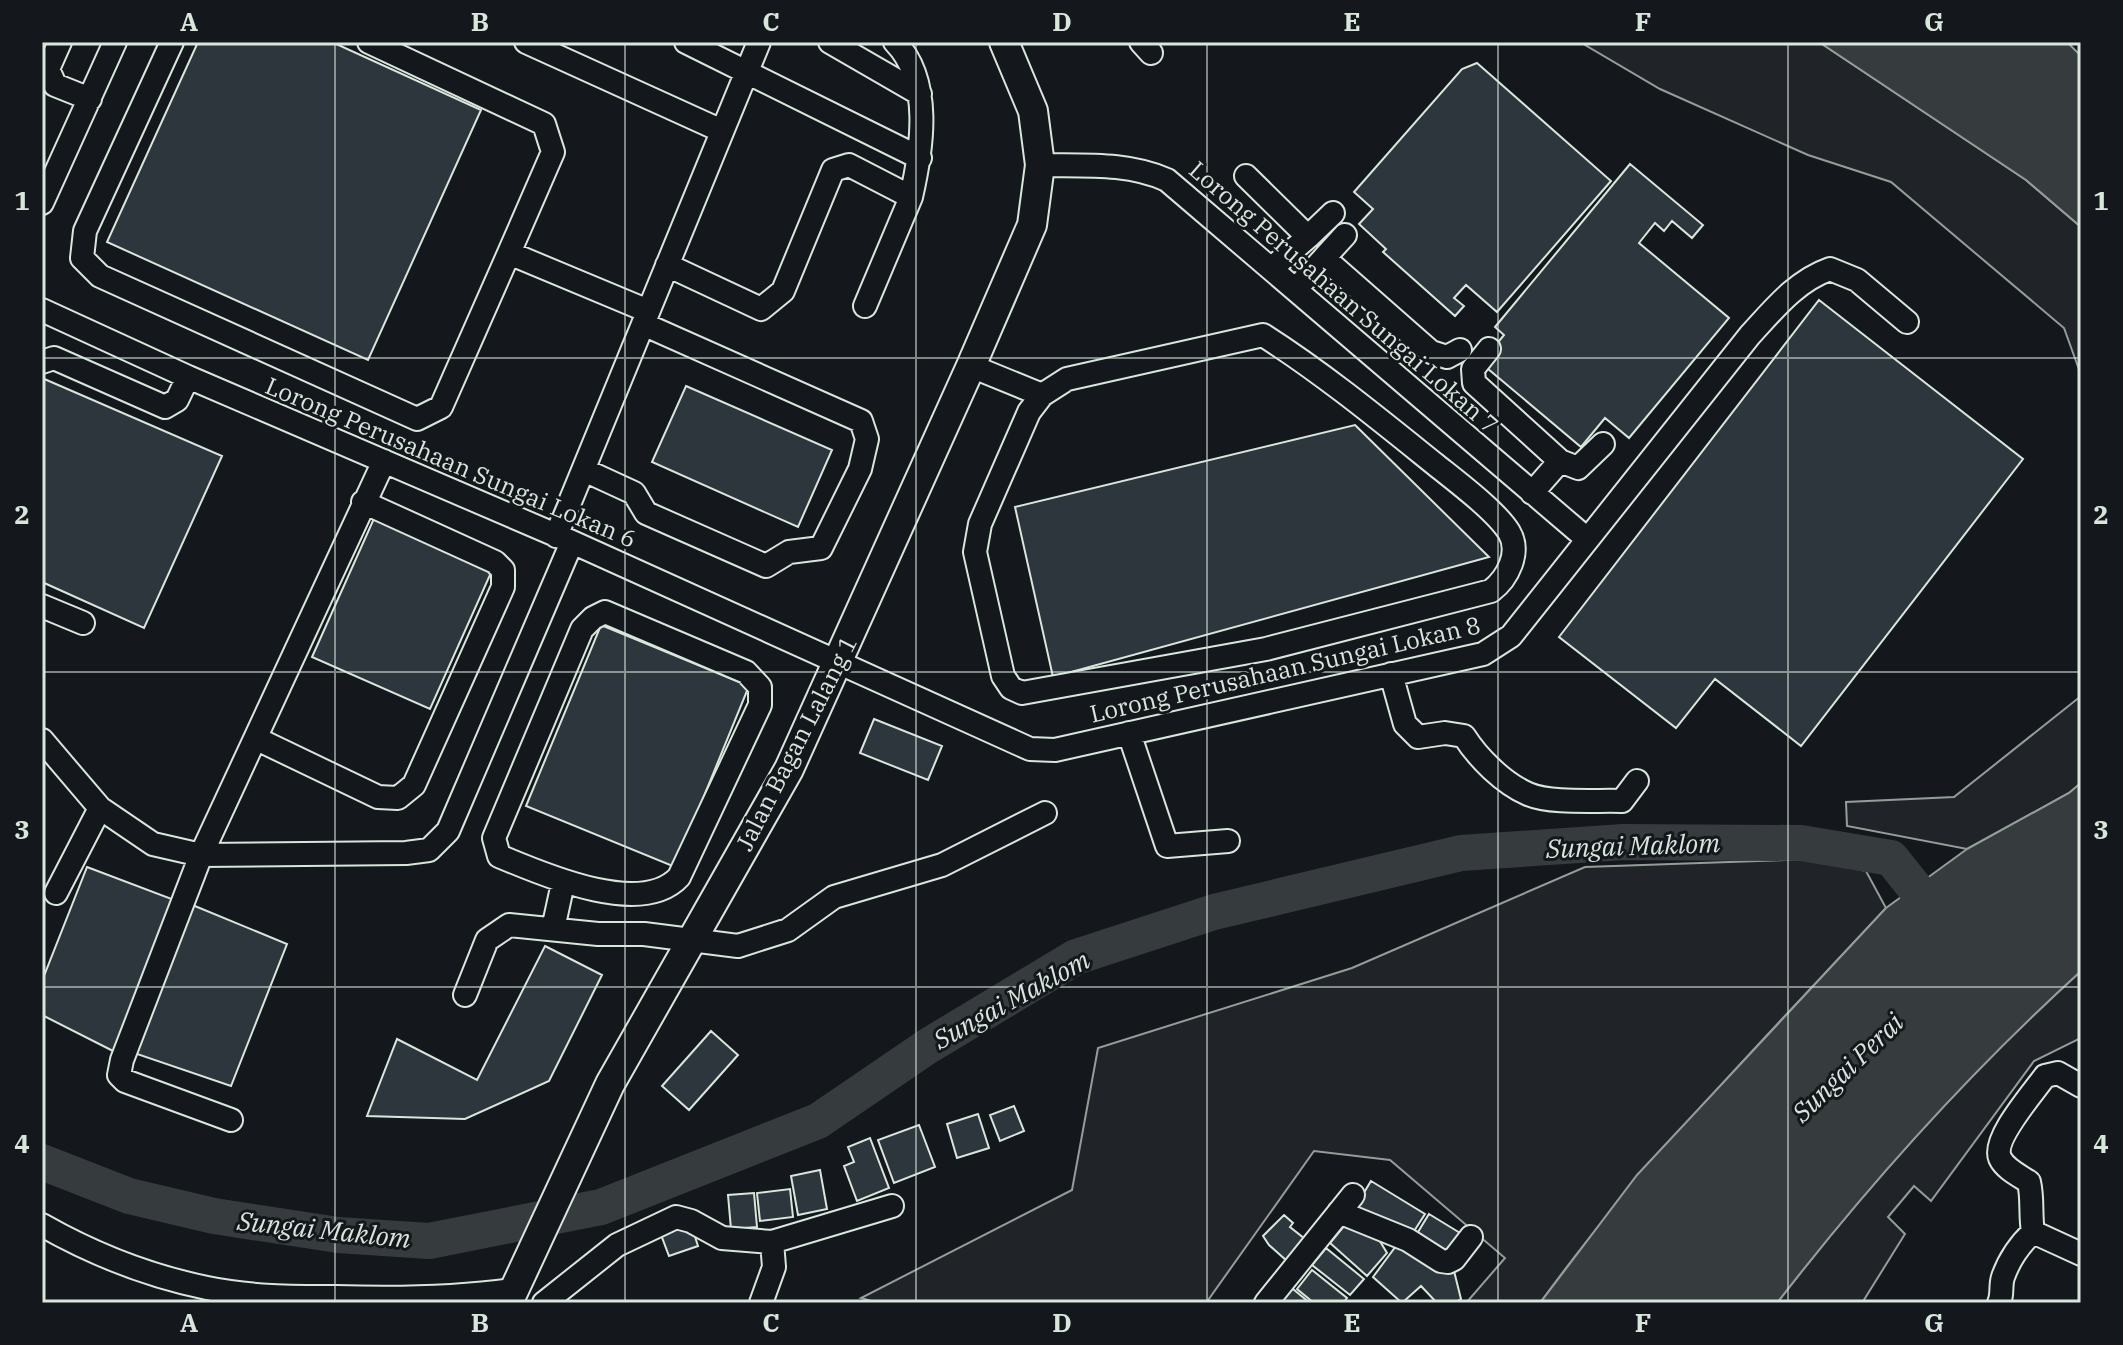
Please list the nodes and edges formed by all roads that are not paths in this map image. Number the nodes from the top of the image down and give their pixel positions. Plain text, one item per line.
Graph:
1 (60, 42) edge
2 (115, 42) edge
3 (172, 42) edge
4 (369, 42) edge
5 (526, 42) edge
6 (686, 42) edge
7 (759, 42) edge
8 (830, 42) edge
9 (895, 42) edge
10 (1004, 42) edge
11 (746, 73) junction
12 (920, 94) junction
13 (90, 99) junction
14 (722, 131) junction
15 (920, 158) junction
16 (1040, 165) junction
17 (49, 171) edge
18 (1246, 176) dead end
19 (911, 197) junction
20 (42, 203) edge
21 (1333, 213) dead end
22 (1345, 235) dead end
23 (1308, 237) junction
24 (509, 253) junction
25 (1324, 258) junction
26 (667, 265) junction
27 (1272, 268) junction
28 (1296, 289) junction
29 (865, 306) dead end
30 (42, 310) edge
31 (646, 318) junction
32 (1907, 322) dead end
33 (1489, 349) dead end
34 (1460, 350) dead end
35 (42, 362) edge
36 (971, 366) junction
37 (188, 377) junction
38 (1042, 395) junction
39 (1603, 444) dead end
40 (384, 461) junction
41 (1560, 461) junction
42 (584, 470) junction
43 (1532, 493) junction
44 (363, 502) junction
45 (564, 539) junction
46 (1587, 539) junction
47 (42, 606) edge
48 (83, 623) dead end
49 (839, 661) junction
50 (1391, 674) junction
51 (1129, 733) junction
52 (257, 739) junction
53 (42, 740) edge
54 (1637, 781) dead end
55 (100, 808) junction
56 (1045, 813) dead end
57 (1228, 841) dead end
58 (201, 855) junction
59 (563, 883) junction
60 (56, 893) dead end
61 (553, 929) junction
62 (692, 939) junction
63 (465, 995) dead end
64 (2081, 1086) edge
65 (231, 1120) dead end
66 (892, 1206) dead end
67 (42, 1225) edge
68 (2033, 1232) junction
69 (1471, 1237) dead end
70 (772, 1242) junction
71 (2081, 1254) edge
72 (513, 1291) edge
73 (545, 1303) edge
74 (761, 1303) edge
75 (1266, 1303) edge
76 (1999, 1303) edge

1 - 13 street
2 - 13 street
3 - 24 street
4 - 24 street
5 - 14 street
6 - 11 street
7 - 11 street
8 - 12 street
9 - 12 street
10 - 16 main road, Jalan Bagan Lalang 1
11 - 14 street
11 - 15 street
12 - 15 street
13 - 17 street
14 - 26 street
15 - 19 street
16 - 27 street, Lorong Perusahaan Sungai Lokan 7
16 - 36 main road, Jalan Bagan Lalang 1
17 - 20 street
18 - 23 street
19 - 26 street
19 - 29 street
21 - 23 street
22 - 25 street
23 - 27 street
24 - 31 street
25 - 28 street
25 - 34 street
26 - 31 street
27 - 28 street, Lorong Perusahaan Sungai Lokan 7
28 - 43 street, Lorong Perusahaan Sungai Lokan 7
30 - 37 street, Lorong Perusahaan Sungai Lokan 6
31 - 42 street
31 - 42 street
32 - 46 street, Lorong Perusahaan Sungai Lokan 8
33 - 41 street
35 - 37 street
36 - 38 street
36 - 49 main road, Jalan Bagan Lalang 1
37 - 40 street, Lorong Perusahaan Sungai Lokan 6
38 - 38 street
39 - 41 street
40 - 44 street
40 - 45 street, Lorong Perusahaan Sungai Lokan 6
41 - 43 street
42 - 45 street
43 - 46 street, Lorong Perusahaan Sungai Lokan 7
44 - 52 street
44 - 52 street
45 - 49 street, Lorong Perusahaan Sungai Lokan 6
45 - 58 street
46 - 50 street, Lorong Perusahaan Sungai Lokan 8
47 - 48 street
49 - 51 street, Lorong Perusahaan Sungai Lokan 8
49 - 62 main road, Jalan Bagan Lalang 1
50 - 51 street, Lorong Perusahaan Sungai Lokan 8
50 - 54 street
51 - 57 street
52 - 58 street
53 - 55 street
55 - 58 street
55 - 60 street
56 - 62 street
58 - 65 street
59 - 59 street
59 - 61 street
61 - 62 street
61 - 63 street
62 - 72 main road, Jalan Bagan Lalang 1
64 - 68 street
66 - 70 street
67 - 72 street
68 - 71 street
68 - 76 street
69 - 75 street
70 - 73 street
70 - 74 street

